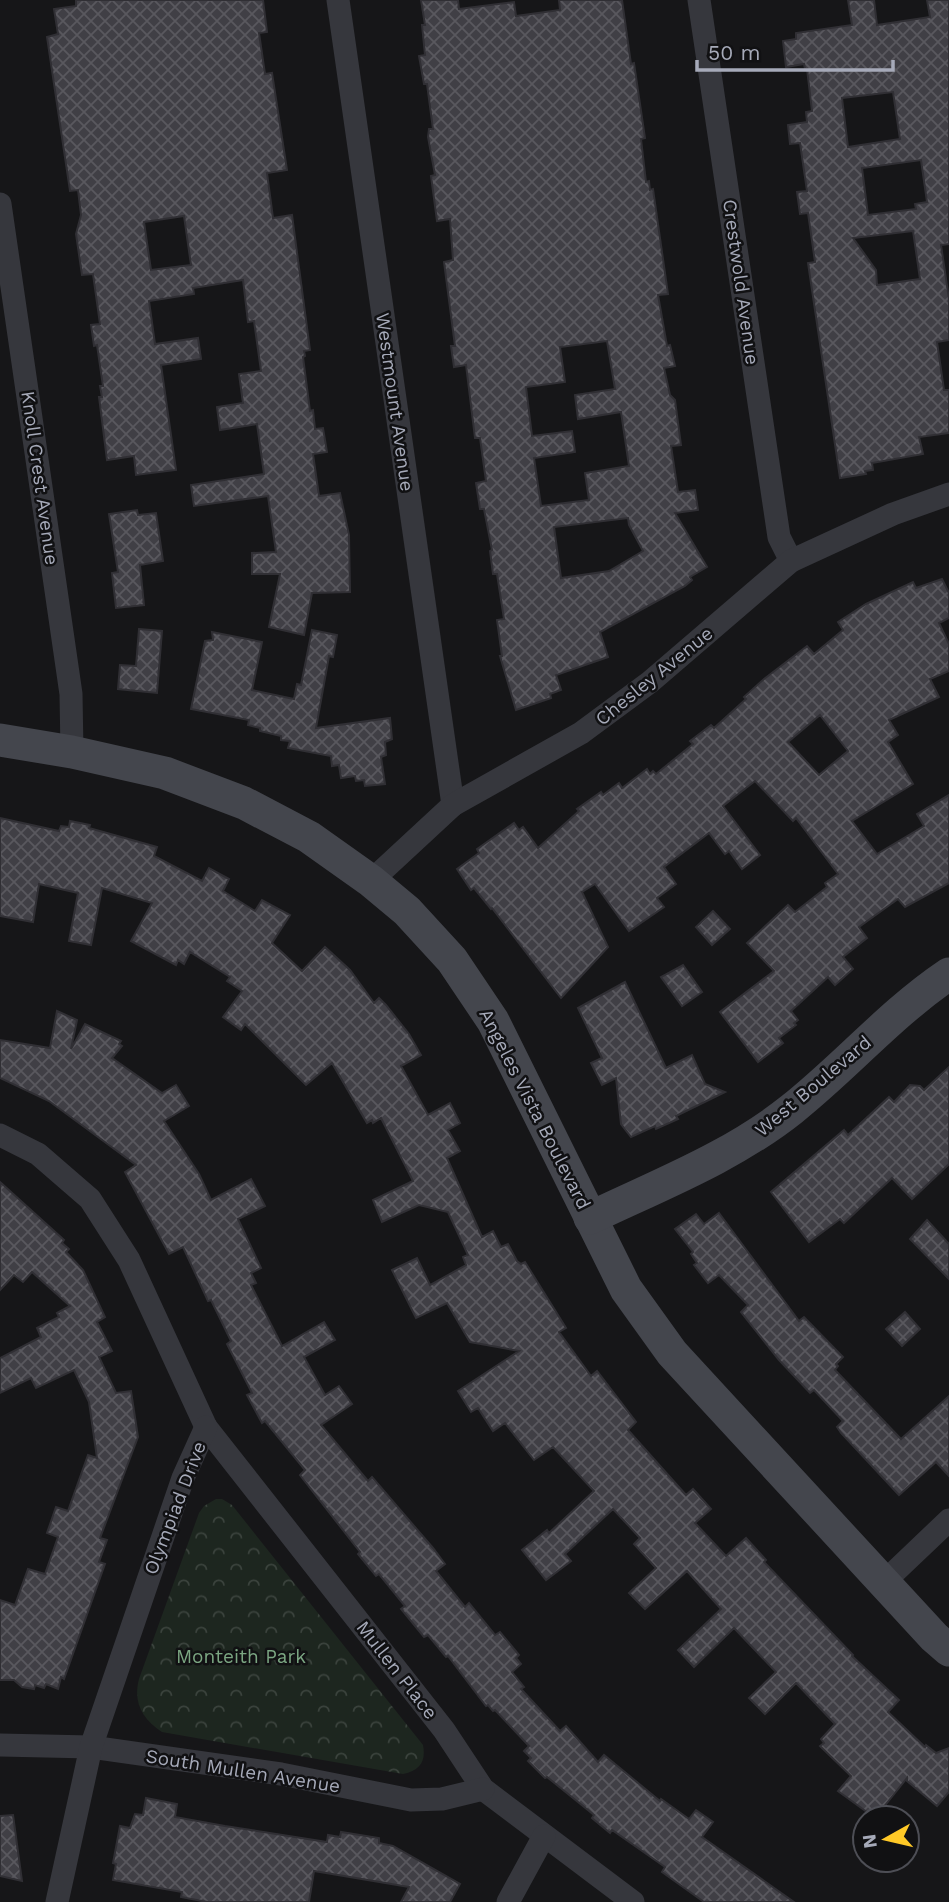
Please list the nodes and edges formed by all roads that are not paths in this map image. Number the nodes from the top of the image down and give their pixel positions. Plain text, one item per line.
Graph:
1 (338, 0) edge
2 (699, 0) edge
3 (0, 204) edge
4 (949, 494) edge
5 (791, 561) junction
6 (0, 740) edge
7 (72, 752) junction
8 (453, 805) junction
9 (371, 881) junction
10 (949, 974) edge
11 (0, 1135) edge
12 (590, 1217) junction
13 (206, 1427) junction
14 (949, 1520) edge
15 (884, 1583) junction
16 (949, 1650) edge
17 (0, 1745) edge
18 (92, 1747) junction
19 (483, 1789) junction
20 (544, 1836) junction
21 (57, 1902) edge
22 (508, 1902) edge
23 (634, 1902) edge

1 - 8 street, Westmount Avenue
2 - 5 street, Crestwold Avenue
3 - 7 street, Knoll Crest Avenue
4 - 5 street, Chesley Avenue
5 - 8 street, Chesley Avenue
6 - 7 street, Angeles Vista Boulevard
7 - 9 street, Angeles Vista Boulevard
8 - 9 street, Chesley Avenue
9 - 12 street, Angeles Vista Boulevard
10 - 12 street, West Boulevard
11 - 13 street, Olympiad Drive
12 - 15 street, Angeles Vista Boulevard
13 - 18 street, Olympiad Drive
13 - 19 street, Mullen Place
14 - 15 street
15 - 16 street, Angeles Vista Boulevard
17 - 18 street, South Mullen Avenue
18 - 19 street, South Mullen Avenue
18 - 21 street, Olympiad Drive
19 - 20 street, Mullen Place
20 - 22 street
20 - 23 street, Mullen Place

